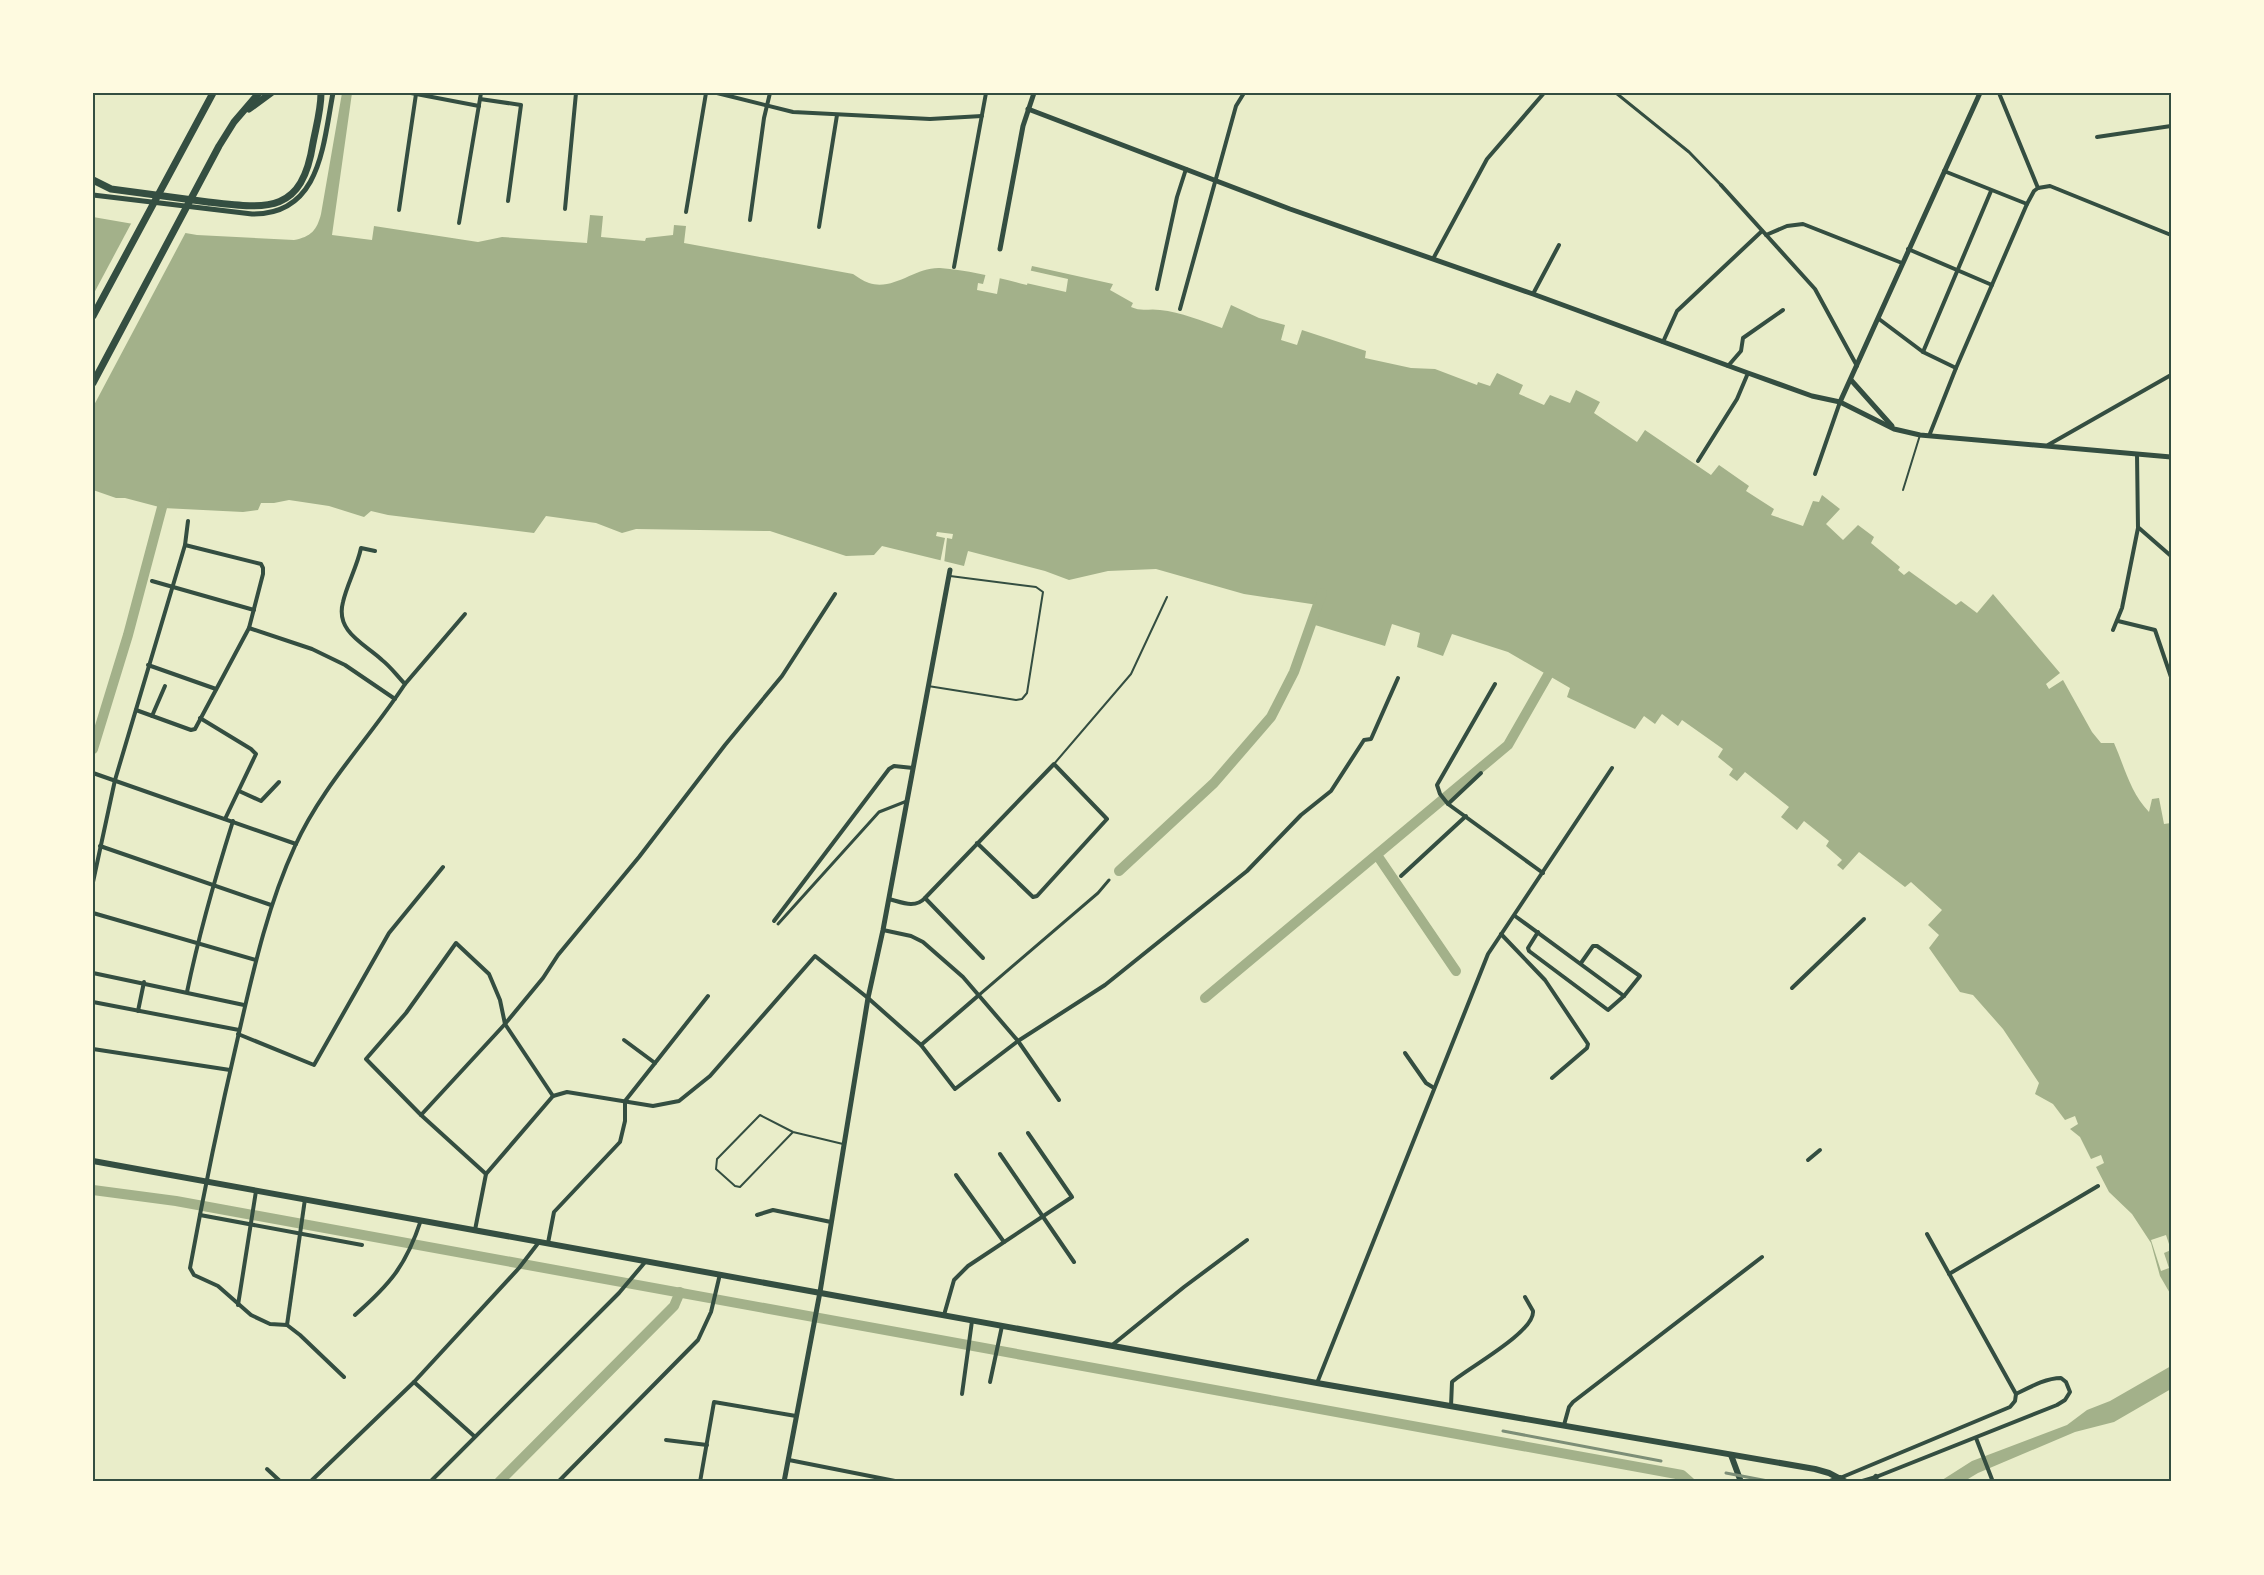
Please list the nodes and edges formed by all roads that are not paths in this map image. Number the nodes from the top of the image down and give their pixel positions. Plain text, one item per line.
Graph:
1 (259, 93) edge
2 (271, 93) edge
3 (321, 93) edge
4 (333, 93) edge
5 (413, 93) edge
6 (482, 93) edge
7 (576, 93) edge
8 (706, 93) edge
9 (717, 93) edge
10 (770, 93) edge
11 (986, 93) edge
12 (1034, 93) edge
13 (1244, 93) edge
14 (1544, 93) edge
15 (1616, 93) edge
16 (1980, 93) edge
17 (1999, 93) edge
18 (210, 96) edge
19 (480, 99) junction
20 (479, 106) junction
21 (767, 107) junction
22 (1028, 109) junction
23 (242, 114) junction
24 (837, 116) junction
25 (982, 116) junction
26 (2171, 126) edge
27 (2097, 136) dead end
28 (1186, 168) junction
29 (1944, 171) junction
30 (93, 180) edge
31 (1215, 180) junction
32 (1721, 185) joint
33 (2038, 188) junction
34 (1991, 191) junction
35 (93, 195) edge
36 (508, 201) dead end
37 (2027, 204) junction
38 (399, 210) dead end
39 (565, 210) dead end
40 (686, 212) dead end
41 (750, 220) dead end
42 (459, 223) dead end
43 (819, 227) dead end
44 (1764, 233) junction
45 (2171, 235) edge
46 (1559, 244) dead end
47 (1000, 249) dead end
48 (1908, 249) junction
49 (1433, 259) junction
50 (1902, 263) junction
51 (954, 267) dead end
52 (1958, 270) junction
53 (1992, 285) junction
54 (1157, 289) dead end
55 (1533, 294) junction
56 (1180, 309) dead end
57 (1783, 310) dead end
58 (93, 316) edge
59 (1879, 319) junction
60 (1663, 342) junction
61 (1923, 352) junction
62 (1728, 366) junction
63 (1857, 366) junction
64 (1956, 368) junction
65 (1748, 373) junction
66 (2171, 375) edge
67 (1851, 380) junction
68 (93, 383) edge
69 (1840, 402) junction
70 (1894, 429) junction
71 (1920, 435) junction
72 (1929, 436) junction
73 (2044, 447) junction
74 (2137, 454) junction
75 (2171, 457) edge
76 (1698, 461) dead end
77 (1815, 474) dead end
78 (1903, 490) dead end
79 (189, 521) dead end
80 (2138, 528) junction
81 (185, 545) junction
82 (375, 551) dead end
83 (2171, 556) edge
84 (949, 573) joint
85 (152, 581) dead end
86 (171, 587) junction
87 (836, 594) dead end
88 (1167, 597) dead end
89 (254, 610) junction
90 (465, 614) dead end
91 (2118, 621) junction
92 (249, 628) junction
93 (2113, 630) dead end
94 (148, 665) junction
95 (2171, 677) edge
96 (1398, 678) dead end
97 (405, 684) junction
98 (1495, 684) dead end
99 (165, 686) dead end
100 (928, 687) junction
101 (216, 689) junction
102 (395, 699) junction
103 (136, 710) junction
104 (153, 716) junction
105 (200, 718) junction
106 (1054, 764) junction
107 (913, 768) junction
108 (1612, 768) dead end
109 (1481, 773) dead end
110 (95, 774) edge
111 (115, 780) junction
112 (279, 782) dead end
113 (239, 790) junction
114 (907, 801) junction
115 (1448, 804) junction
116 (1466, 816) junction
117 (225, 819) junction
118 (233, 822) junction
119 (977, 843) junction
120 (296, 844) junction
121 (100, 846) junction
122 (443, 867) dead end
123 (1543, 873) junction
124 (1401, 876) dead end
125 (1109, 880) dead end
126 (93, 882) edge
127 (213, 884) junction
128 (925, 898) junction
129 (888, 899) junction
130 (271, 905) junction
131 (93, 913) edge
132 (1515, 916) junction
133 (1864, 919) dead end
134 (776, 923) joint
135 (883, 930) junction
136 (1538, 932) junction
137 (1502, 934) junction
138 (197, 942) junction
139 (983, 958) dead end
140 (256, 960) junction
141 (1581, 963) junction
142 (93, 973) edge
143 (144, 982) junction
144 (1792, 988) dead end
145 (187, 992) junction
146 (979, 994) junction
147 (708, 996) dead end
148 (1624, 996) junction
149 (868, 998) junction
150 (93, 1002) edge
151 (244, 1005) junction
152 (138, 1011) junction
153 (505, 1024) junction
154 (239, 1032) junction
155 (624, 1040) dead end
156 (1018, 1041) junction
157 (921, 1045) junction
158 (93, 1049) edge
159 (1405, 1053) dead end
160 (655, 1063) junction
161 (230, 1070) junction
162 (1552, 1078) dead end
163 (1434, 1088) junction
164 (553, 1096) junction
165 (1059, 1100) dead end
166 (625, 1101) junction
167 (421, 1115) junction
168 (793, 1132) junction
169 (1028, 1133) dead end
170 (843, 1144) junction
171 (1820, 1150) dead end
172 (1000, 1154) dead end
173 (1808, 1160) dead end
174 (93, 1161) edge
175 (486, 1174) junction
176 (956, 1175) dead end
177 (208, 1181) junction
178 (2098, 1186) dead end
179 (256, 1190) junction
180 (305, 1199) junction
181 (200, 1213) junction
182 (757, 1215) dead end
183 (1043, 1217) junction
184 (421, 1220) junction
185 (831, 1222) junction
186 (249, 1226) junction
187 (475, 1230) junction
188 (299, 1231) junction
189 (1927, 1234) dead end
190 (1246, 1240) dead end
191 (540, 1242) junction
192 (1004, 1242) junction
193 (548, 1243) junction
194 (362, 1245) dead end
195 (1762, 1257) dead end
196 (646, 1261) junction
197 (1074, 1262) dead end
198 (720, 1274) junction
199 (1949, 1274) junction
200 (820, 1292) junction
201 (1525, 1297) dead end
202 (238, 1305) junction
203 (355, 1315) dead end
204 (945, 1315) junction
205 (972, 1320) junction
206 (287, 1326) junction
207 (1002, 1326) junction
208 (1111, 1346) junction
209 (344, 1377) dead end
210 (414, 1382) junction
211 (990, 1382) dead end
212 (1317, 1383) junction
213 (962, 1394) dead end
214 (2016, 1394) junction
215 (1451, 1406) junction
216 (796, 1416) junction
217 (1564, 1426) junction
218 (474, 1436) junction
219 (1976, 1438) junction
220 (666, 1440) dead end
221 (707, 1445) junction
222 (1731, 1455) junction
223 (788, 1460) junction
224 (267, 1469) dead end
225 (1874, 1480) edge
226 (1841, 1481) edge
227 (281, 1482) edge
228 (310, 1482) edge
229 (430, 1482) edge
230 (558, 1482) edge
231 (700, 1482) edge
232 (784, 1482) edge
233 (900, 1482) edge
234 (1742, 1482) edge
235 (1830, 1482) edge
236 (1859, 1482) edge
237 (1993, 1482) edge

1 - 23 main road
2 - 23 main road
3 - 30 main road
4 - 35 street
5 - 20 street
5 - 38 street
6 - 19 street
7 - 39 street
8 - 40 street
9 - 21 street
10 - 21 street
11 - 25 street
12 - 22 street
13 - 31 street
14 - 49 street
15 - 32 street
16 - 29 street
17 - 33 street
18 - 58 main road
19 - 20 street
19 - 36 street
20 - 42 street
21 - 24 street
21 - 41 street
22 - 28 street
22 - 47 street
23 - 68 main road
24 - 25 street
24 - 43 street
25 - 51 street
26 - 27 street
28 - 31 street
28 - 54 street
29 - 34 street
29 - 48 street
31 - 49 street
31 - 56 street
32 - 44 street
33 - 37 street
33 - 45 street
34 - 37 street
34 - 52 street
37 - 53 street
44 - 50 street
44 - 60 street
44 - 63 street
46 - 55 street
48 - 50 street
48 - 52 street
49 - 55 street
50 - 59 street
52 - 53 street
52 - 61 street
53 - 64 street
55 - 60 street
57 - 62 street
59 - 61 street
59 - 63 street
60 - 62 street
61 - 64 street
62 - 65 street
63 - 67 street
64 - 72 street
65 - 69 street
65 - 76 street
66 - 73 street
67 - 69 street
67 - 70 street
69 - 70 street
69 - 77 street
70 - 71 street
71 - 72 street
71 - 78 lane
72 - 73 street
73 - 74 street
74 - 75 street
74 - 80 street
79 - 81 street
80 - 83 street
80 - 91 street
81 - 86 street
81 - 89 street
82 - 97 street
84 - 100 street
84 - 100 lane
85 - 86 street
86 - 89 street
86 - 94 street
87 - 153 street
88 - 106 lane
89 - 92 street
90 - 97 street
91 - 93 street
91 - 95 street
92 - 101 street
92 - 102 street
94 - 101 street
94 - 103 street
96 - 156 street
97 - 102 street
98 - 115 street
99 - 104 street
100 - 107 street
101 - 105 street
102 - 120 street
103 - 104 street
103 - 111 street
104 - 105 street
105 - 113 street
106 - 119 street
106 - 119 street
107 - 114 street
107 - 134 street
108 - 123 street
109 - 115 street
110 - 111 street
111 - 117 street
111 - 121 street
112 - 113 street
113 - 117 street
114 - 129 street
114 - 134 street
115 - 116 street
116 - 123 street
116 - 124 street
117 - 118 street
118 - 120 street
118 - 127 street
119 - 128 street
120 - 130 street
121 - 126 street
121 - 127 street
122 - 154 street
123 - 132 street
125 - 146 street
127 - 130 street
127 - 138 street
128 - 129 street
128 - 139 street
129 - 135 street
130 - 140 street
131 - 138 street
132 - 136 street
132 - 137 street
133 - 144 street
135 - 146 street
135 - 149 street
136 - 141 street
136 - 148 street
137 - 162 street
137 - 163 street
138 - 140 street
138 - 145 street
140 - 151 street
141 - 148 street
141 - 148 street
142 - 143 street
143 - 145 street
143 - 152 street
145 - 151 street
146 - 156 street
146 - 157 street
147 - 160 street
149 - 157 street
149 - 166 street
149 - 170 street
150 - 152 street
151 - 154 street
152 - 154 street
153 - 164 street
153 - 167 street
153 - 167 street
154 - 161 street
155 - 160 street
156 - 157 street
156 - 165 street
158 - 161 street
159 - 163 street
160 - 166 street
161 - 177 street
163 - 212 street
164 - 166 street
164 - 175 street
166 - 193 street
167 - 175 street
168 - 168 lane
168 - 170 lane
169 - 183 street
170 - 185 street
171 - 173 street
172 - 183 street
174 - 177 main road
175 - 187 street
176 - 192 street
177 - 179 main road
177 - 181 street
178 - 199 street
179 - 180 main road
179 - 186 street
180 - 184 main road
180 - 188 street
181 - 186 street
181 - 202 street
182 - 185 street
183 - 192 street
183 - 197 street
184 - 187 main road
184 - 203 street
185 - 200 street
186 - 188 street
186 - 202 street
187 - 191 main road
188 - 194 street
188 - 206 street
189 - 199 street
190 - 208 street
191 - 193 main road
191 - 210 street
192 - 204 street
193 - 196 main road
195 - 217 street
196 - 198 main road
196 - 218 street
198 - 200 main road
198 - 230 street
199 - 214 street
200 - 204 main road
200 - 216 street
201 - 215 street
202 - 206 street
204 - 205 main road
205 - 207 main road
205 - 213 street
206 - 209 street
207 - 208 main road
207 - 211 street
208 - 212 main road
210 - 218 street
210 - 228 street
212 - 215 main road
214 - 219 street
214 - 226 street
215 - 217 main road
216 - 221 street
216 - 223 street
217 - 222 main road
218 - 229 street
219 - 225 street
219 - 237 street
220 - 221 street
221 - 231 street
222 - 226 main road
222 - 234 main road
223 - 232 street
223 - 233 street
224 - 227 street
225 - 236 street
226 - 235 main road

